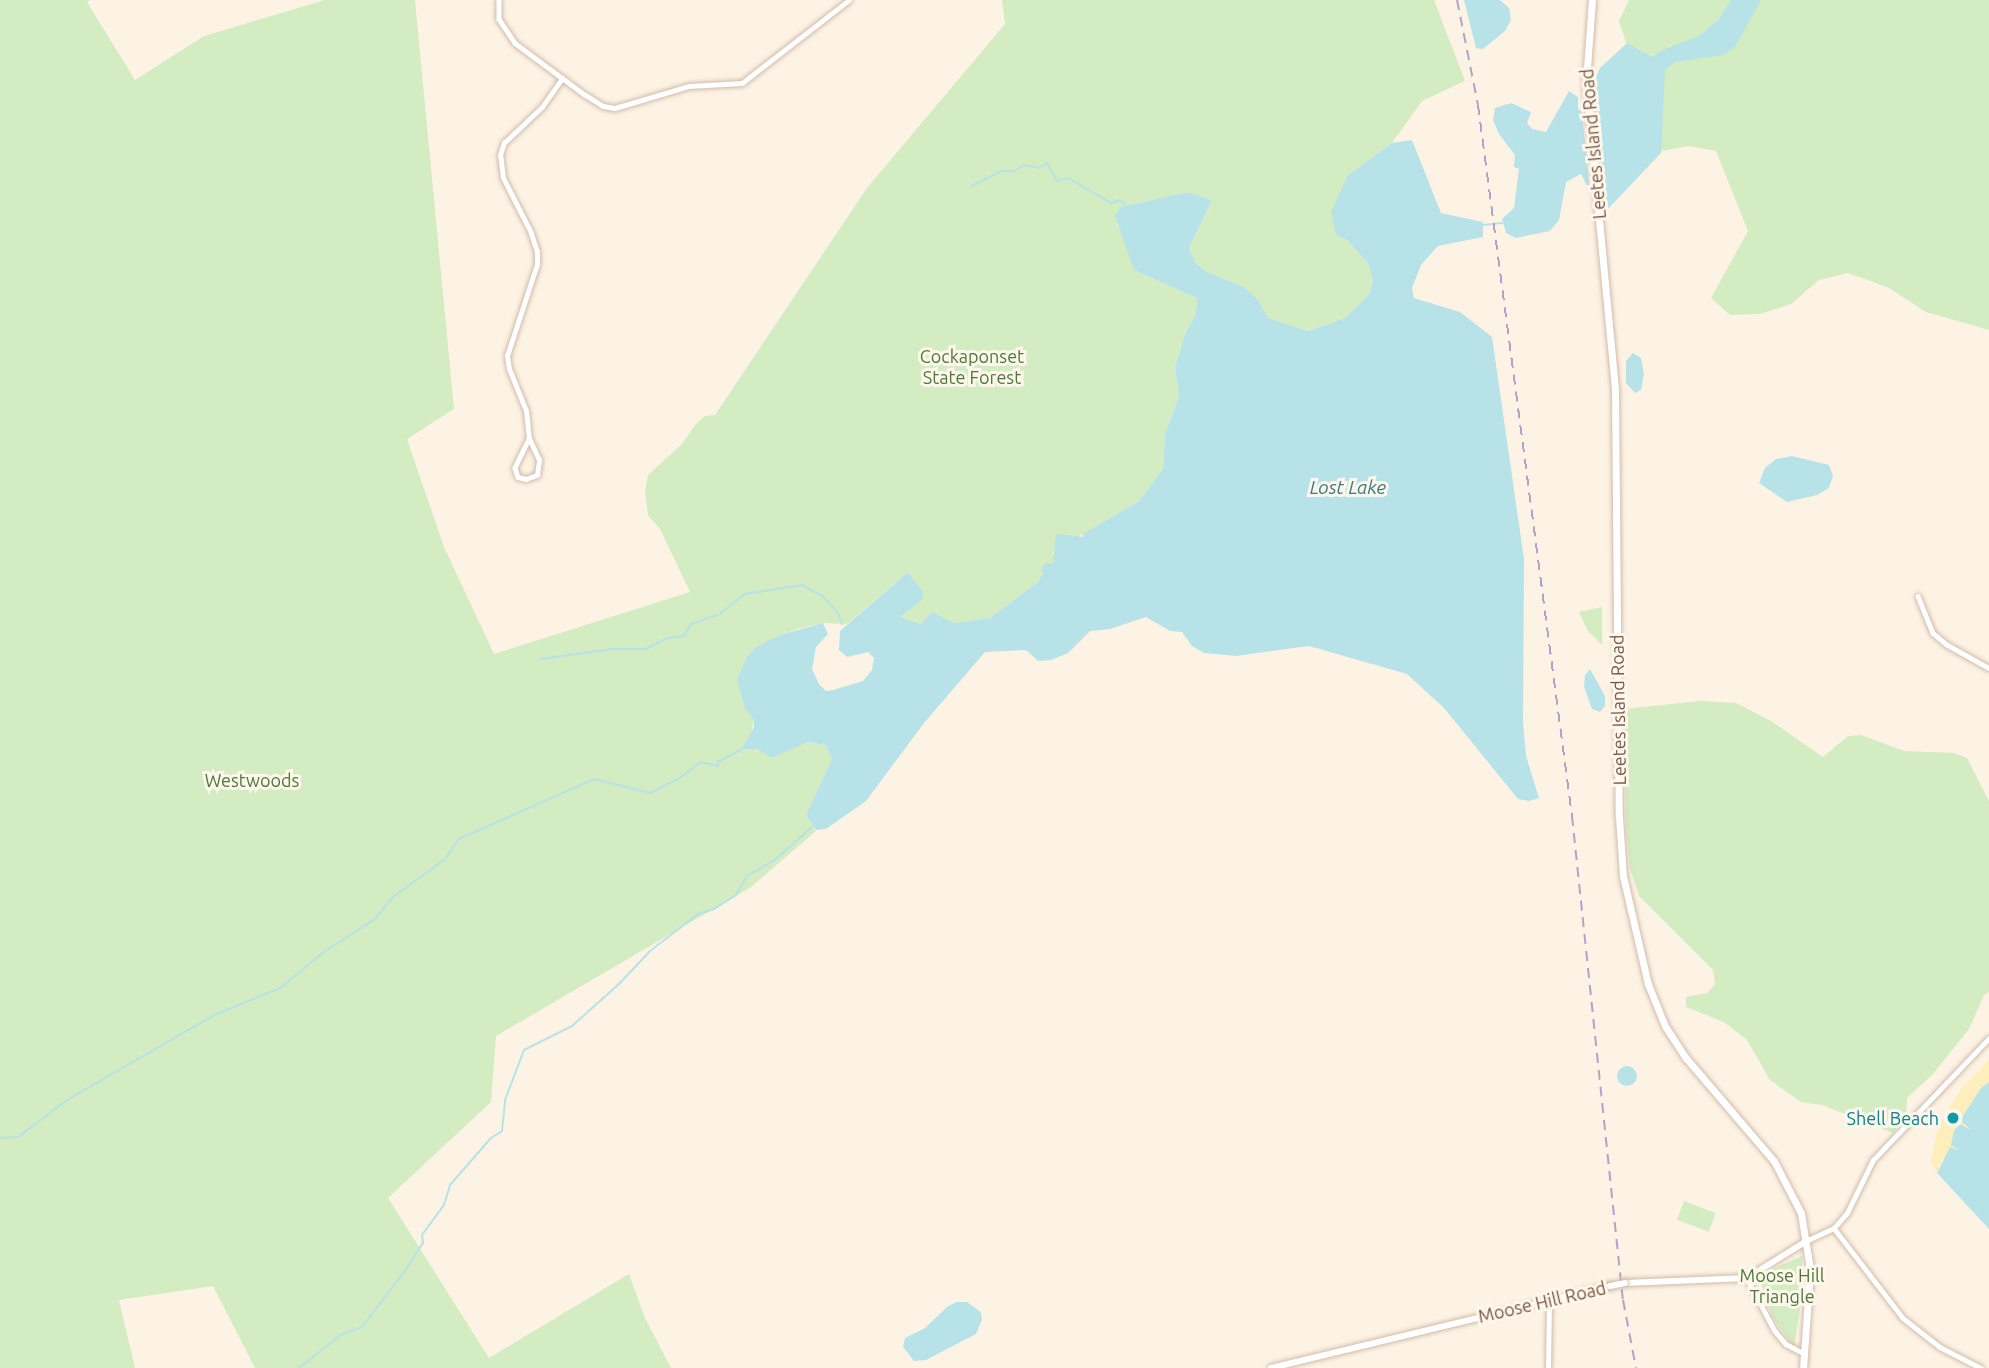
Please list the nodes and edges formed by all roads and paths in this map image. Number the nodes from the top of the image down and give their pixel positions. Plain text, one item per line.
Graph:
1 (499, 0) edge
2 (849, 0) edge
3 (1592, 0) edge
4 (562, 78) junction
5 (529, 439) junction
6 (1918, 596) dead end
7 (1989, 668) edge
8 (1989, 1038) edge
9 (1834, 1228) junction
10 (1808, 1240) junction
11 (1747, 1278) junction
12 (1549, 1301) junction
13 (1804, 1353) junction
14 (1271, 1368) edge
15 (1548, 1368) edge
16 (1803, 1368) edge
17 (1981, 1368) edge

1 - 4 street
2 - 4 street
3 - 10 main road, Leetes Island Road
4 - 5 street
5 - 5 street
6 - 7 street
8 - 9 street
9 - 10 street
9 - 17 street
10 - 11 street, Moose Hill Road
10 - 13 main road, Leetes Island Road
11 - 12 street, Moose Hill Road, bridge
11 - 13 street
12 - 14 street, Moose Hill Road
12 - 15 street
13 - 16 main road, Leetes Island Road

